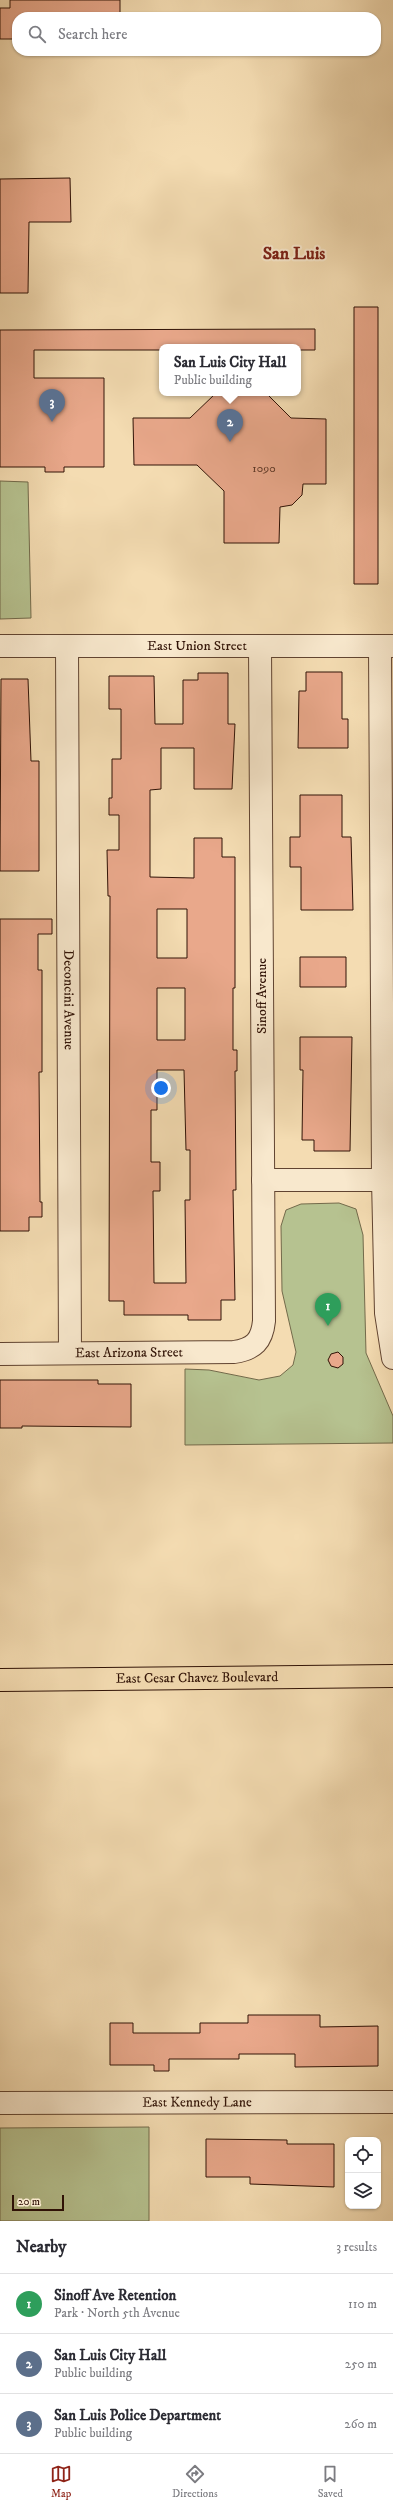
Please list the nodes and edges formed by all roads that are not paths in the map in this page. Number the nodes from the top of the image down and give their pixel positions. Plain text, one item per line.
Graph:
1 (0, 646) edge
2 (67, 646) junction
3 (260, 646) junction
4 (387, 646) edge
5 (263, 1180) junction
6 (388, 1180) edge
7 (257, 1344) joint
8 (70, 1353) junction
9 (0, 1354) edge
10 (393, 1358) edge
11 (393, 1676) edge
12 (0, 1680) edge
13 (393, 2102) edge
14 (0, 2103) edge

1 - 2 street, East Union Street
2 - 3 street, East Union Street
2 - 8 street, Deconcini Avenue
3 - 4 street, East Union Street
3 - 5 street, Sinoff Avenue
4 - 6 street
5 - 6 street
5 - 7 street, Sinoff Avenue
6 - 10 street
7 - 8 street, East Arizona Street
8 - 9 street, East Arizona Street
11 - 12 highway, East Cesar Chavez Boulevard
13 - 14 street, East Kennedy Lane

